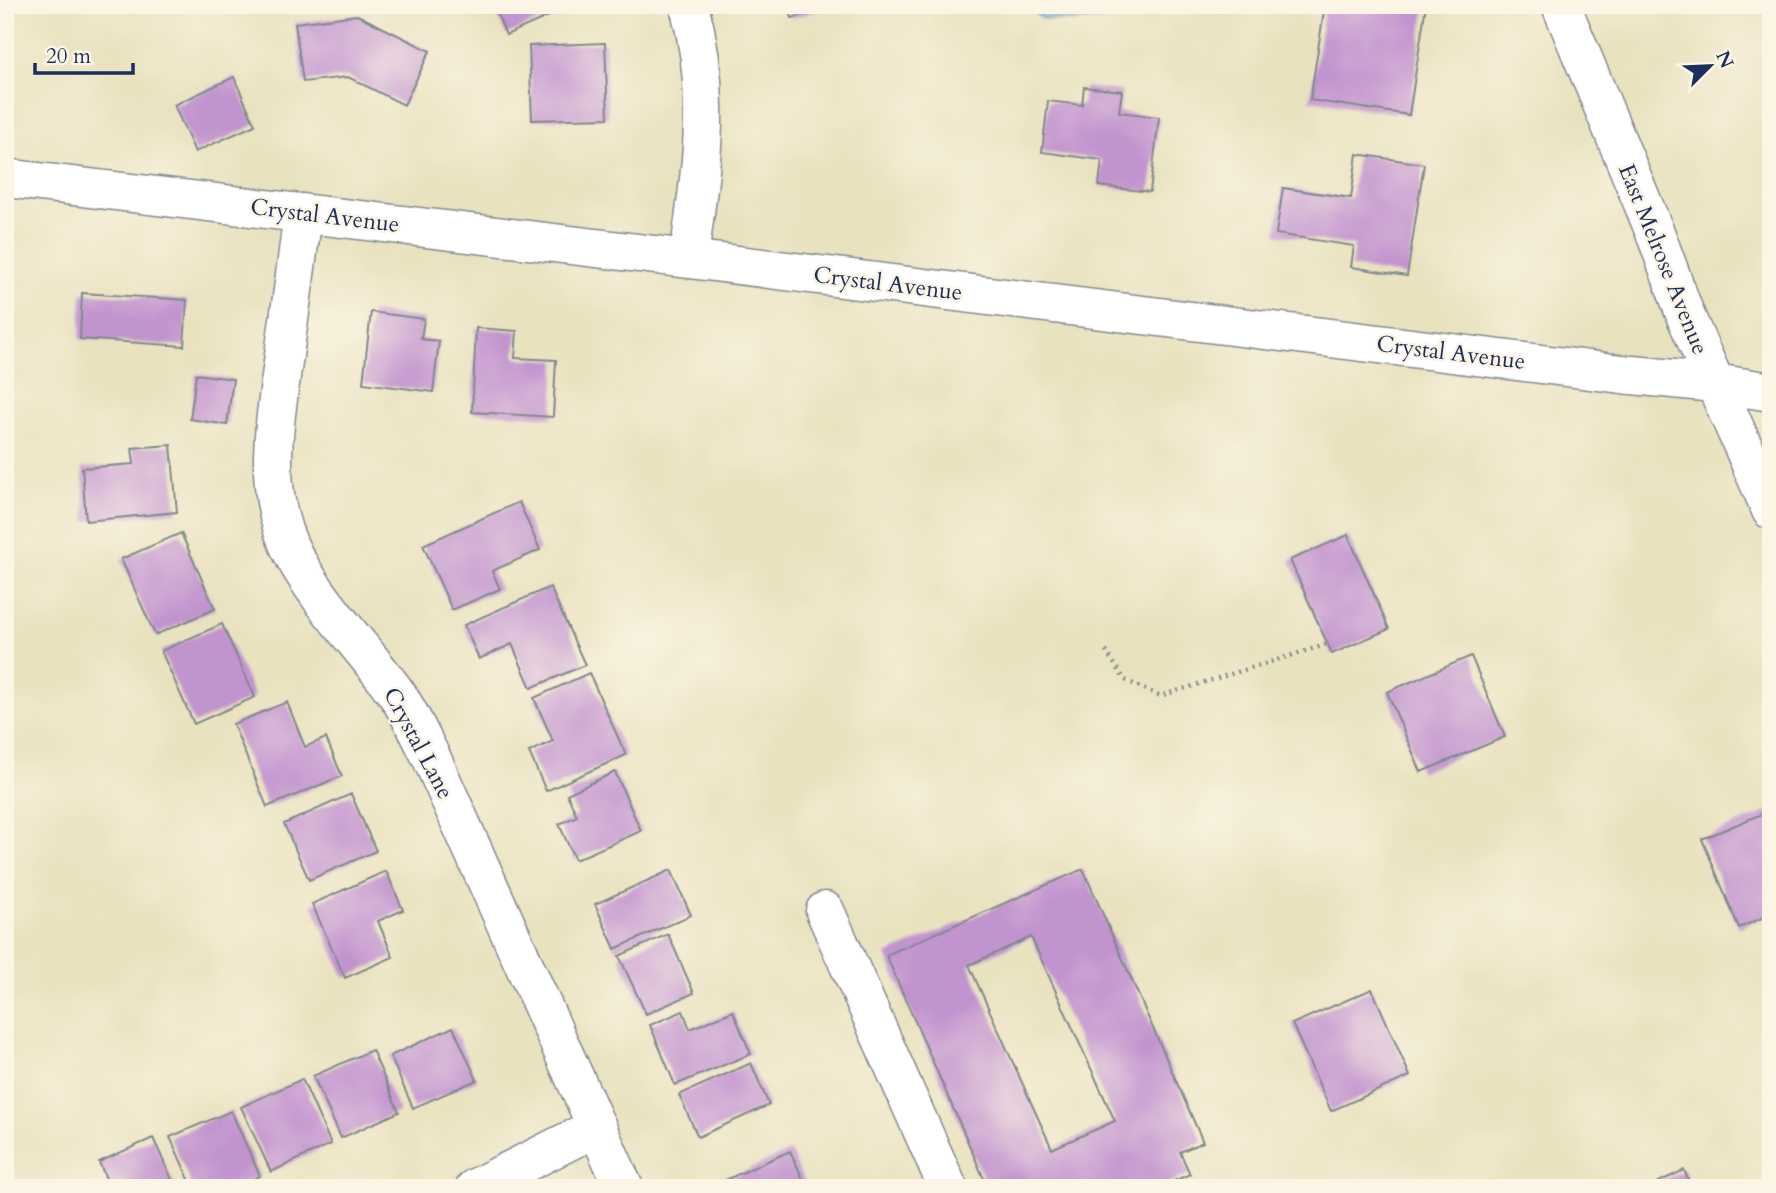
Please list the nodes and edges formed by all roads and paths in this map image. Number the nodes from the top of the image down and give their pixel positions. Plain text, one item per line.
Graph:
1 (690, 5) edge
2 (1561, 5) edge
3 (5, 178) edge
4 (303, 213) junction
5 (689, 259) junction
6 (1715, 383) junction
7 (1771, 392) edge
8 (1771, 510) edge
9 (1328, 644) dead end
10 (1105, 651) dead end
11 (825, 911) dead end
12 (597, 1127) junction
13 (475, 1188) edge
14 (624, 1188) edge
15 (948, 1188) edge

1 - 5 street
2 - 6 street, East Melrose Avenue
3 - 4 street, Crystal Avenue
4 - 5 street, Crystal Avenue
4 - 12 street, Crystal Lane
5 - 6 street, Crystal Avenue
6 - 7 street, Crystal Avenue
6 - 8 street, East Melrose Avenue
9 - 10 path
11 - 15 street
12 - 13 street
12 - 14 street, Crystal Lane

